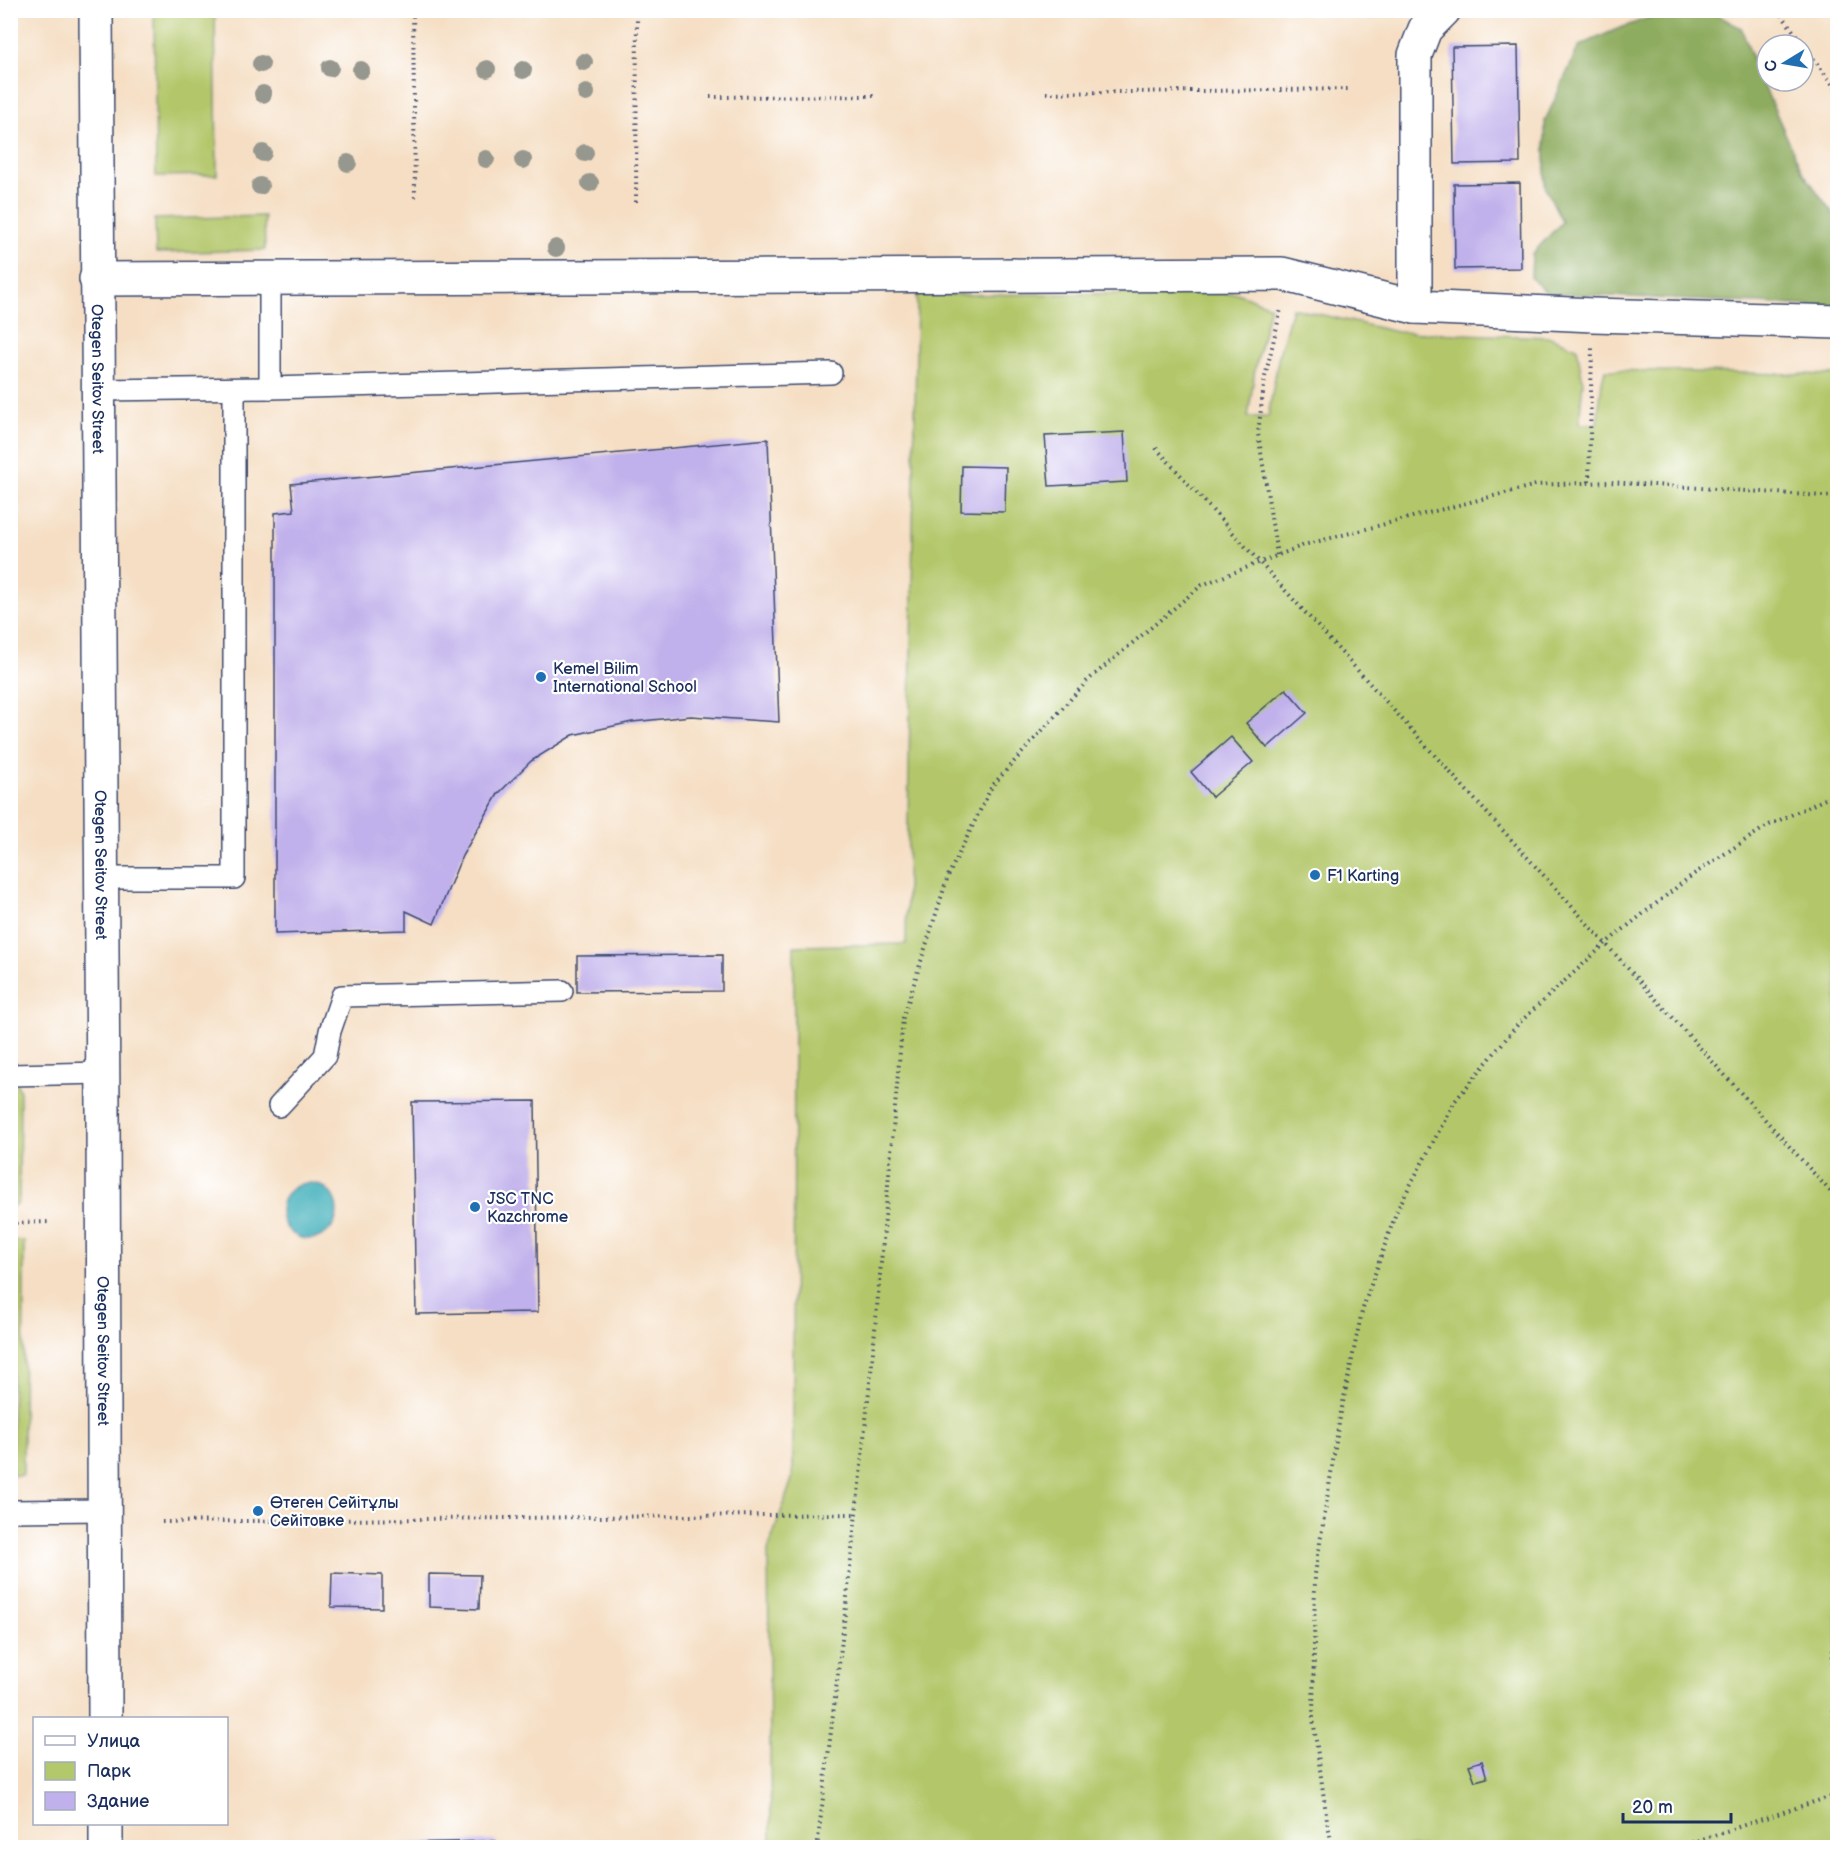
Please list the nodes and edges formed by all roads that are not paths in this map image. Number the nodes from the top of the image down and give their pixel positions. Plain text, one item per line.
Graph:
1 (96, 10) edge
2 (1444, 10) edge
3 (270, 278) junction
4 (96, 279) junction
5 (1415, 308) junction
6 (1838, 322) edge
7 (831, 374) dead end
8 (270, 388) junction
9 (234, 389) junction
10 (98, 390) junction
11 (102, 878) junction
12 (562, 991) dead end
13 (103, 1073) junction
14 (10, 1075) edge
15 (279, 1106) dead end
16 (104, 1510) junction
17 (10, 1511) edge
18 (105, 1717) edge
19 (106, 1825) edge
20 (106, 1848) edge

1 - 4 street, Otegen Seitov Street
2 - 5 street
3 - 4 street
3 - 5 street
3 - 8 lane
4 - 10 street, Otegen Seitov Street
5 - 6 street
7 - 8 lane
8 - 9 lane
9 - 10 lane
9 - 11 lane
10 - 11 street, Otegen Seitov Street
11 - 13 street, Otegen Seitov Street
12 - 15 lane
13 - 14 lane
13 - 16 street, Otegen Seitov Street
16 - 17 lane
16 - 18 street, Otegen Seitov Street
19 - 20 street

